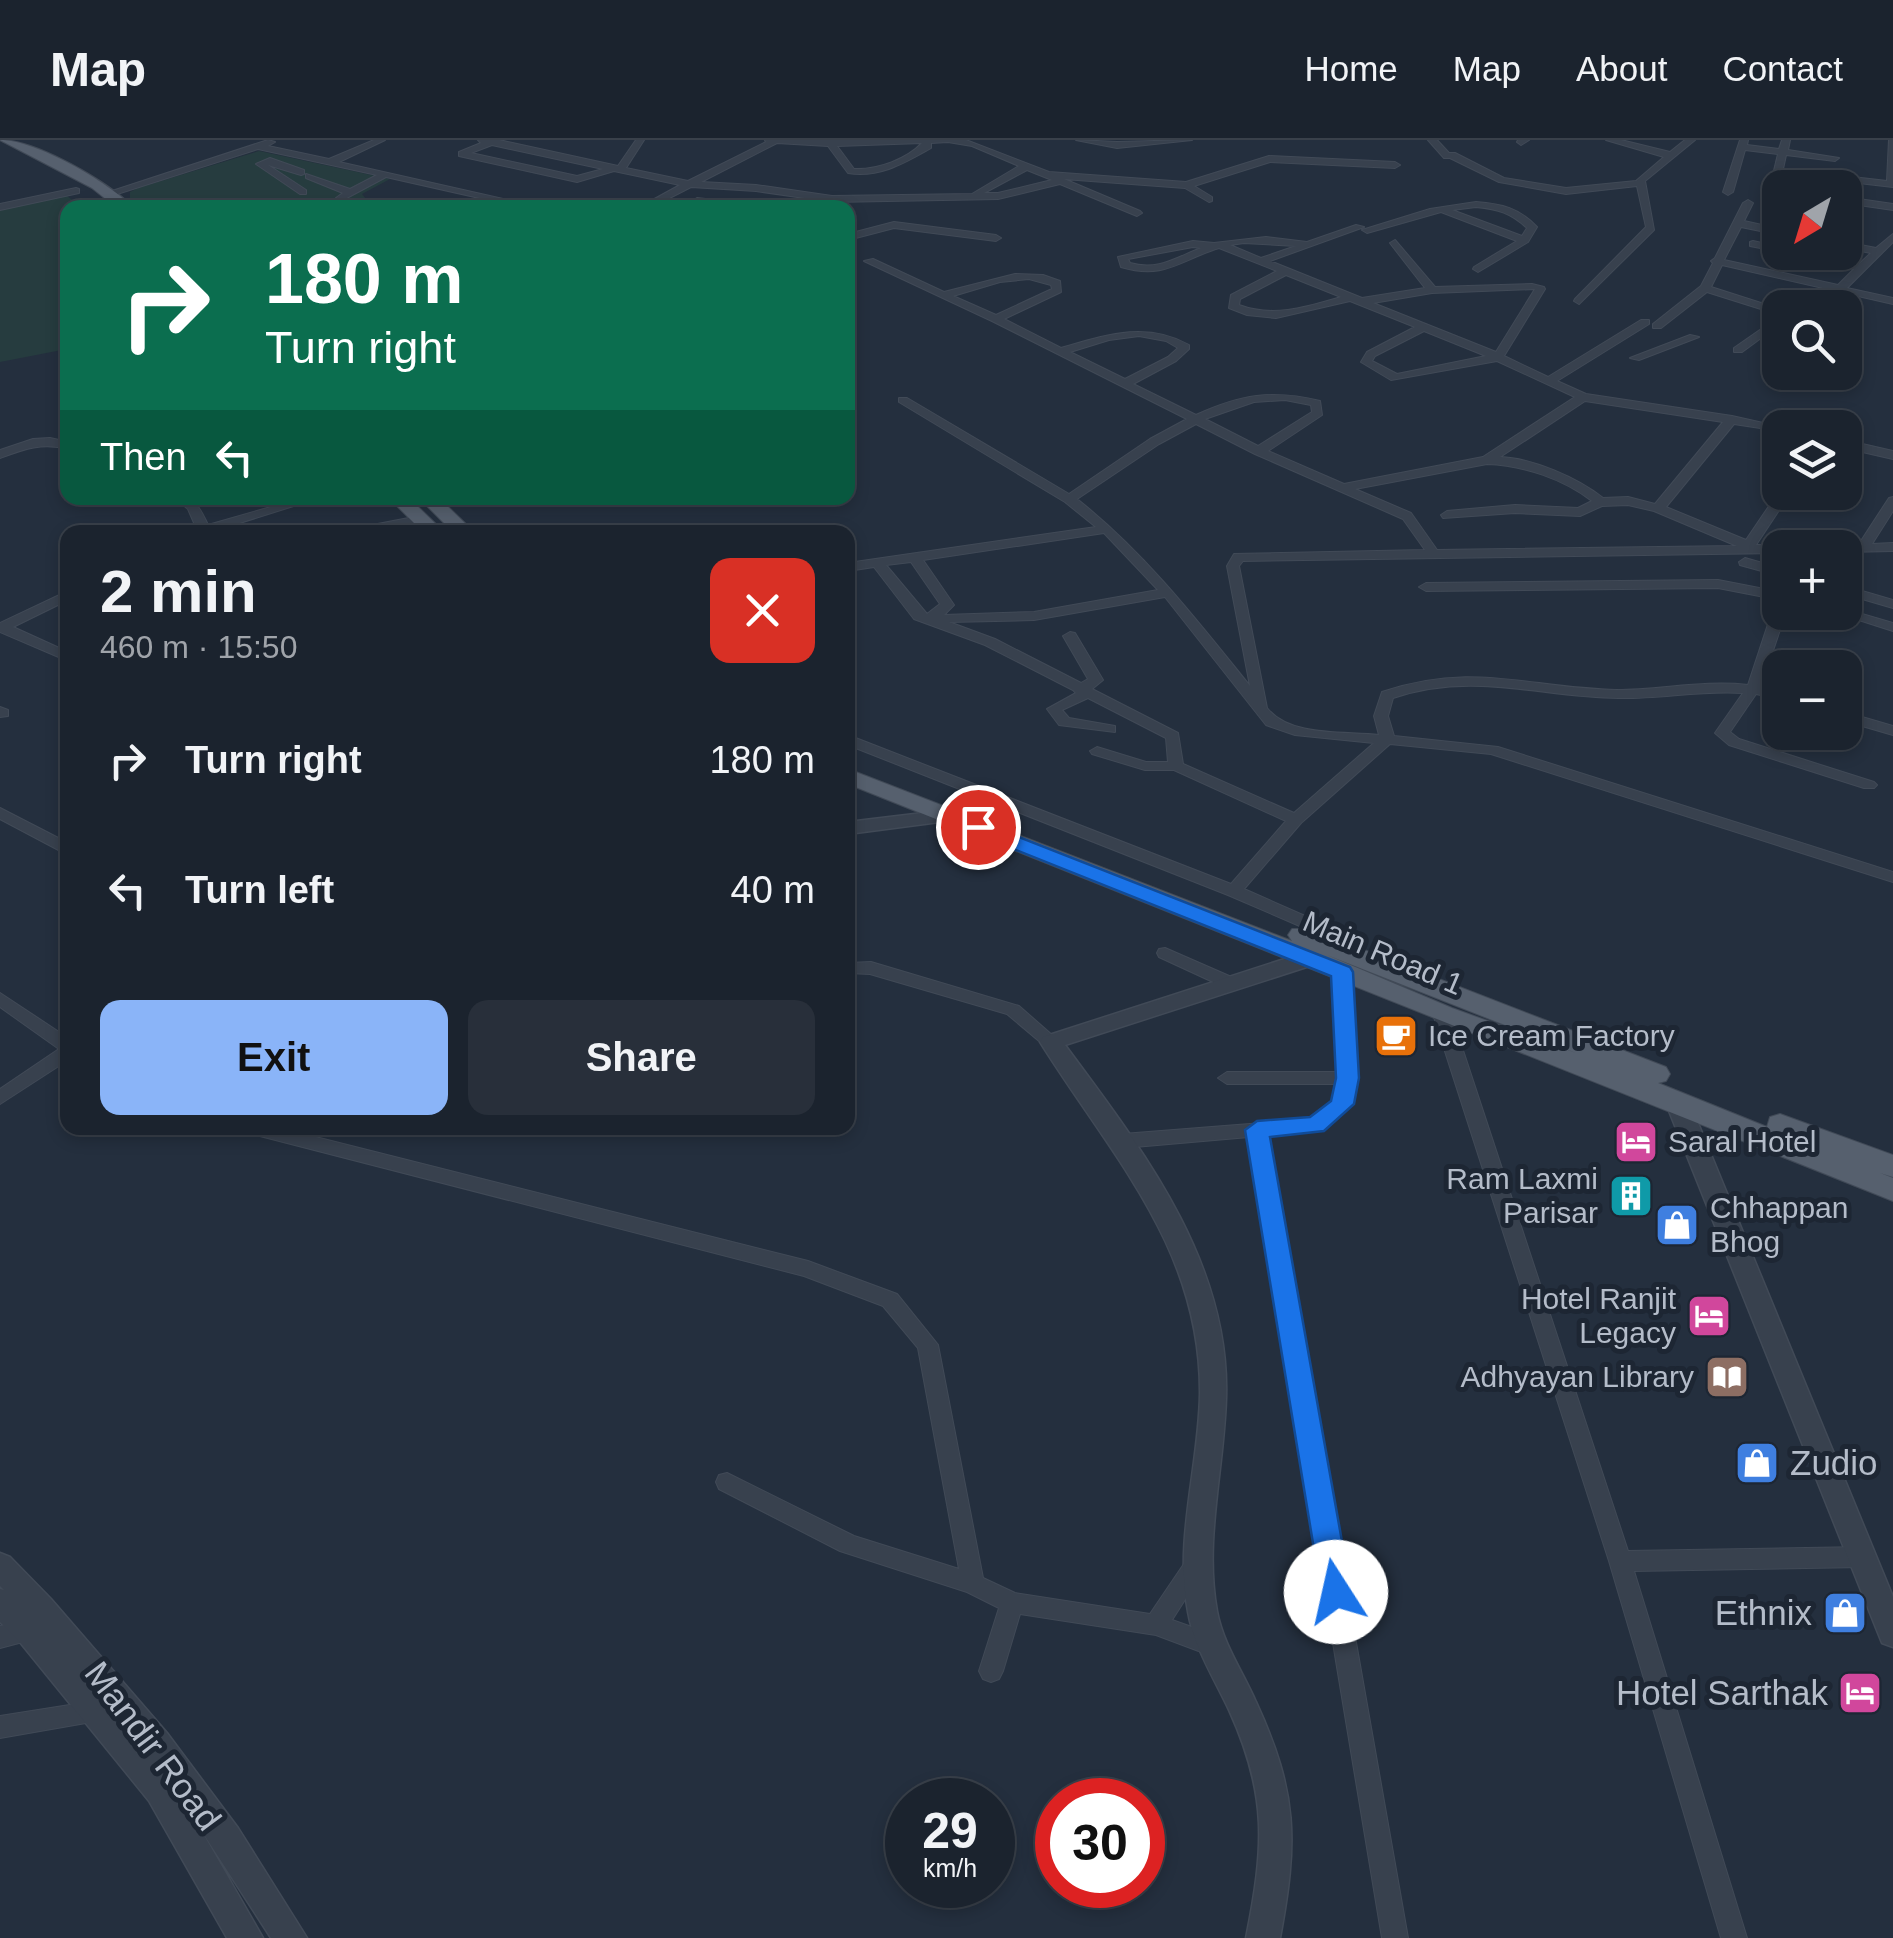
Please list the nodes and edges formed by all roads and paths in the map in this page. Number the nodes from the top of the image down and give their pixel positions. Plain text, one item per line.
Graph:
1 (6, 140) edge
2 (276, 140) edge
3 (381, 140) edge
4 (462, 140) edge
5 (488, 140) edge
6 (640, 140) edge
7 (948, 140) edge
8 (1188, 140) edge
9 (1432, 140) edge
10 (1610, 140) edge
11 (1691, 140) edge
12 (1786, 140) edge
13 (1836, 140) edge
14 (1893, 140) edge
15 (777, 141) edge
16 (926, 141) edge
17 (1091, 141) edge
18 (973, 142) edge
19 (831, 144) junction
20 (1744, 144) edge
21 (537, 146) edge
22 (260, 148) junction
23 (463, 152) junction
24 (0, 153) edge
25 (1784, 153) junction
26 (1673, 156) junction
27 (1835, 158) junction
28 (330, 163) junction
29 (729, 164) junction
30 (1394, 165) dead end
31 (1027, 166) junction
32 (1892, 167) edge
33 (618, 168) junction
34 (1780, 170) edge
35 (1836, 170) edge
36 (881, 171) junction
37 (305, 174) junction
38 (384, 175) junction
39 (1048, 175) junction
40 (1094, 179) junction
41 (286, 181) junction
42 (1062, 181) junction
43 (1862, 181) edge
44 (688, 184) junction
45 (1641, 184) junction
46 (1893, 184) edge
47 (1186, 185) junction
48 (756, 188) junction
49 (76, 190) junction
50 (888, 190) dead end
51 (1566, 191) junction
52 (303, 192) dead end
53 (1728, 192) dead end
54 (111, 194) junction
55 (796, 194) junction
56 (971, 197) junction
57 (1209, 199) dead end
58 (90, 200) edge
59 (118, 200) edge
60 (501, 200) edge
61 (657, 200) edge
62 (791, 200) edge
63 (1862, 202) edge
64 (1748, 204) dead end
65 (1571, 206) dead end
66 (1893, 207) edge
67 (0, 208) edge
68 (1440, 209) junction
69 (1137, 213) dead end
70 (1738, 223) junction
71 (1762, 228) edge
72 (855, 235) edge
73 (996, 238) dead end
74 (1525, 240) junction
75 (1395, 243) dead end
76 (1754, 244) dead end
77 (1216, 245) junction
78 (1308, 245) junction
79 (1862, 245) edge
80 (1762, 246) edge
81 (1888, 246) edge
82 (869, 261) dead end
83 (1716, 261) junction
84 (1261, 262) junction
85 (1862, 268) edge
86 (1478, 269) dead end
87 (1860, 270) edge
88 (1284, 272) junction
89 (1705, 288) junction
90 (1840, 289) junction
91 (1432, 290) junction
92 (944, 294) junction
93 (1355, 300) junction
94 (1579, 301) dead end
95 (1893, 301) edge
96 (1762, 309) edge
97 (996, 319) junction
98 (1644, 322) dead end
99 (1658, 326) dead end
100 (1422, 328) junction
101 (1762, 330) edge
102 (1694, 337) dead end
103 (1738, 350) dead end
104 (1060, 352) junction
105 (1498, 357) junction
106 (1635, 358) dead end
107 (1549, 381) junction
108 (1124, 384) junction
109 (1583, 397) junction
110 (903, 400) dead end
111 (1190, 418) junction
112 (1732, 419) junction
113 (1762, 425) edge
114 (60, 443) edge
115 (1893, 443) edge
116 (1862, 448) edge
117 (1259, 451) junction
118 (0, 454) edge
119 (1887, 454) edge
120 (1487, 460) junction
121 (1378, 483) junction
122 (1340, 487) junction
123 (1069, 499) junction
124 (1371, 500) junction
125 (1893, 501) edge
126 (1600, 502) junction
127 (288, 505) edge
128 (405, 505) edge
129 (435, 505) edge
130 (1658, 508) junction
131 (1773, 510) edge
132 (1447, 515) dead end
133 (220, 525) edge
134 (425, 525) edge
135 (457, 525) edge
136 (1107, 529) junction
137 (1749, 546) junction
138 (1762, 546) edge
139 (1893, 546) edge
140 (1863, 547) joint
141 (1433, 553) junction
142 (915, 558) junction
143 (1745, 562) dead end
144 (878, 564) junction
145 (855, 566) edge
146 (1762, 567) edge
147 (1426, 587) dead end
148 (1168, 592) junction
149 (1762, 593) edge
150 (1862, 595) edge
151 (60, 598) edge
152 (1893, 604) edge
153 (930, 619) junction
154 (1862, 619) edge
155 (2, 627) edge
156 (1893, 628) edge
157 (1773, 630) edge
158 (1070, 636) dead end
159 (60, 653) edge
160 (1754, 687) junction
161 (1762, 689) edge
162 (1084, 691) junction
163 (1261, 706) junction
164 (1862, 721) edge
165 (1110, 729) dead end
166 (1893, 731) edge
167 (1387, 740) junction
168 (855, 743) edge
169 (1097, 751) dead end
170 (855, 761) edge
171 (1176, 766) junction
172 (855, 779) edge
173 (1869, 784) dead end
174 (0, 813) edge
175 (948, 816) junction
176 (1296, 820) junction
177 (855, 827) edge
178 (60, 846) edge
179 (1893, 876) edge
180 (1234, 891) junction
181 (1318, 951) junction
182 (1165, 953) dead end
183 (855, 968) edge
184 (1342, 972) junction
185 (1230, 983) junction
186 (0, 1000) edge
187 (1442, 1014) junction
188 (1052, 1042) junction
189 (60, 1043) edge
190 (60, 1055) edge
191 (1226, 1078) dead end
192 (1348, 1078) junction
193 (0, 1098) edge
194 (1677, 1101) junction
195 (1257, 1130) junction
196 (283, 1135) edge
197 (1123, 1141) junction
198 (1893, 1166) edge
199 (1893, 1190) edge
200 (727, 1482) dead end
201 (1863, 1556) junction
202 (1620, 1561) junction
203 (1198, 1562) junction
204 (0, 1566) edge
205 (973, 1584) junction
206 (0, 1602) edge
207 (1012, 1603) junction
208 (1156, 1625) junction
209 (1893, 1633) edge
210 (15, 1634) edge
211 (1212, 1644) junction
212 (991, 1671) dead end
213 (95, 1712) junction
214 (0, 1726) edge
215 (246, 1938) edge
216 (290, 1938) edge
217 (1263, 1938) edge
218 (1395, 1938) edge
219 (1734, 1938) edge

1 - 54 main road
2 - 22 street
3 - 28 street
4 - 23 street
5 - 21 street
5 - 23 street
6 - 33 street
7 - 16 street
7 - 18 street
8 - 17 street
9 - 51 street
10 - 26 street
11 - 26 street
12 - 25 street
13 - 27 street
14 - 32 street
15 - 19 street
15 - 29 street
16 - 19 street
16 - 36 street
17 - 40 street
18 - 31 street
19 - 36 street
20 - 25 street
20 - 53 street
21 - 33 street
22 - 28 street
22 - 54 street
23 - 33 street
24 - 49 main road
25 - 27 street
25 - 34 street
26 - 45 street
27 - 35 street
28 - 37 street
28 - 38 street
29 - 44 street
29 - 48 street
30 - 47 street
31 - 39 street
31 - 56 street
32 - 46 street
33 - 44 street
36 - 50 street
37 - 38 street
37 - 41 street
37 - 41 street
38 - 60 street
39 - 40 street
39 - 42 street
40 - 47 street
41 - 52 street
42 - 56 street
42 - 69 street
43 - 46 street
44 - 48 street
44 - 61 street
45 - 51 street
45 - 94 street
47 - 57 street
48 - 55 street
49 - 58 main road
49 - 67 street
51 - 65 street
54 - 59 main road
55 - 56 street
55 - 62 street
63 - 66 street
64 - 70 street
68 - 74 street
68 - 74 street
68 - 78 street
70 - 71 street
70 - 83 street
72 - 73 street
74 - 86 street
75 - 91 street
76 - 80 street
77 - 77 street
77 - 78 street
77 - 84 street
78 - 84 street
79 - 81 street
81 - 85 street
82 - 92 street
83 - 89 street
83 - 90 street
84 - 88 street
87 - 90 street
88 - 93 street
88 - 93 street
89 - 96 street
89 - 99 street
90 - 95 street
91 - 93 street
91 - 105 street
92 - 97 street
92 - 97 street
93 - 100 street
97 - 104 street
98 - 107 street
100 - 105 street
100 - 105 street
101 - 103 street
102 - 106 street
104 - 108 street
104 - 108 street
105 - 107 street
107 - 109 street
108 - 111 street
109 - 112 street
109 - 120 street
110 - 123 street
111 - 117 street
111 - 117 street
111 - 123 street
112 - 113 street
112 - 130 street
114 - 118 street
115 - 119 street
116 - 119 street
117 - 122 street
120 - 121 street
120 - 126 street
121 - 122 street
121 - 124 street
122 - 124 street
123 - 136 street
124 - 141 street
125 - 140 street
126 - 130 street
126 - 132 street
127 - 133 street
128 - 134 main road
129 - 135 main road
130 - 137 street
131 - 137 street
136 - 142 street
136 - 148 street
137 - 138 street
137 - 141 street
139 - 140 street
141 - 163 street
142 - 144 street
142 - 153 street
143 - 146 street
144 - 145 street
144 - 153 street
147 - 149 street
148 - 153 street
148 - 163 street
150 - 152 street
151 - 155 street
153 - 162 street
154 - 156 street
155 - 159 street
157 - 160 street
158 - 162 street
160 - 161 street
160 - 167 street
160 - 173 street
162 - 165 street
162 - 171 street
163 - 167 street
164 - 166 street
167 - 176 street
167 - 179 street
168 - 180 street
169 - 171 street
170 - 181 main road, Main Road 1
171 - 176 street
172 - 175 main road, Main Road 1
174 - 178 street
175 - 177 street
175 - 181 main road, Main Road 1
176 - 180 street
180 - 181 street
181 - 184 main road, Main Road 1
181 - 185 street
181 - 198 main road, Main Road 1
182 - 185 street
183 - 188 street
184 - 187 main road, Main Road 1
184 - 192 street
185 - 188 street
186 - 189 street
187 - 194 main road, Main Road 1
187 - 202 street
188 - 197 street
190 - 193 street
191 - 192 street
192 - 195 street
194 - 199 main road, Main Road 1
194 - 201 street
195 - 197 street
195 - 218 street
196 - 205 street
197 - 203 street
200 - 205 street
201 - 202 street
201 - 209 street
202 - 219 street
203 - 208 street
203 - 211 street
204 - 216 street, Mandir Road
205 - 207 street
206 - 210 street, Mandir Road
207 - 208 street
207 - 212 street
208 - 211 street
210 - 213 street, Mandir Road
211 - 217 street
213 - 214 street
213 - 215 street, Mandir Road

